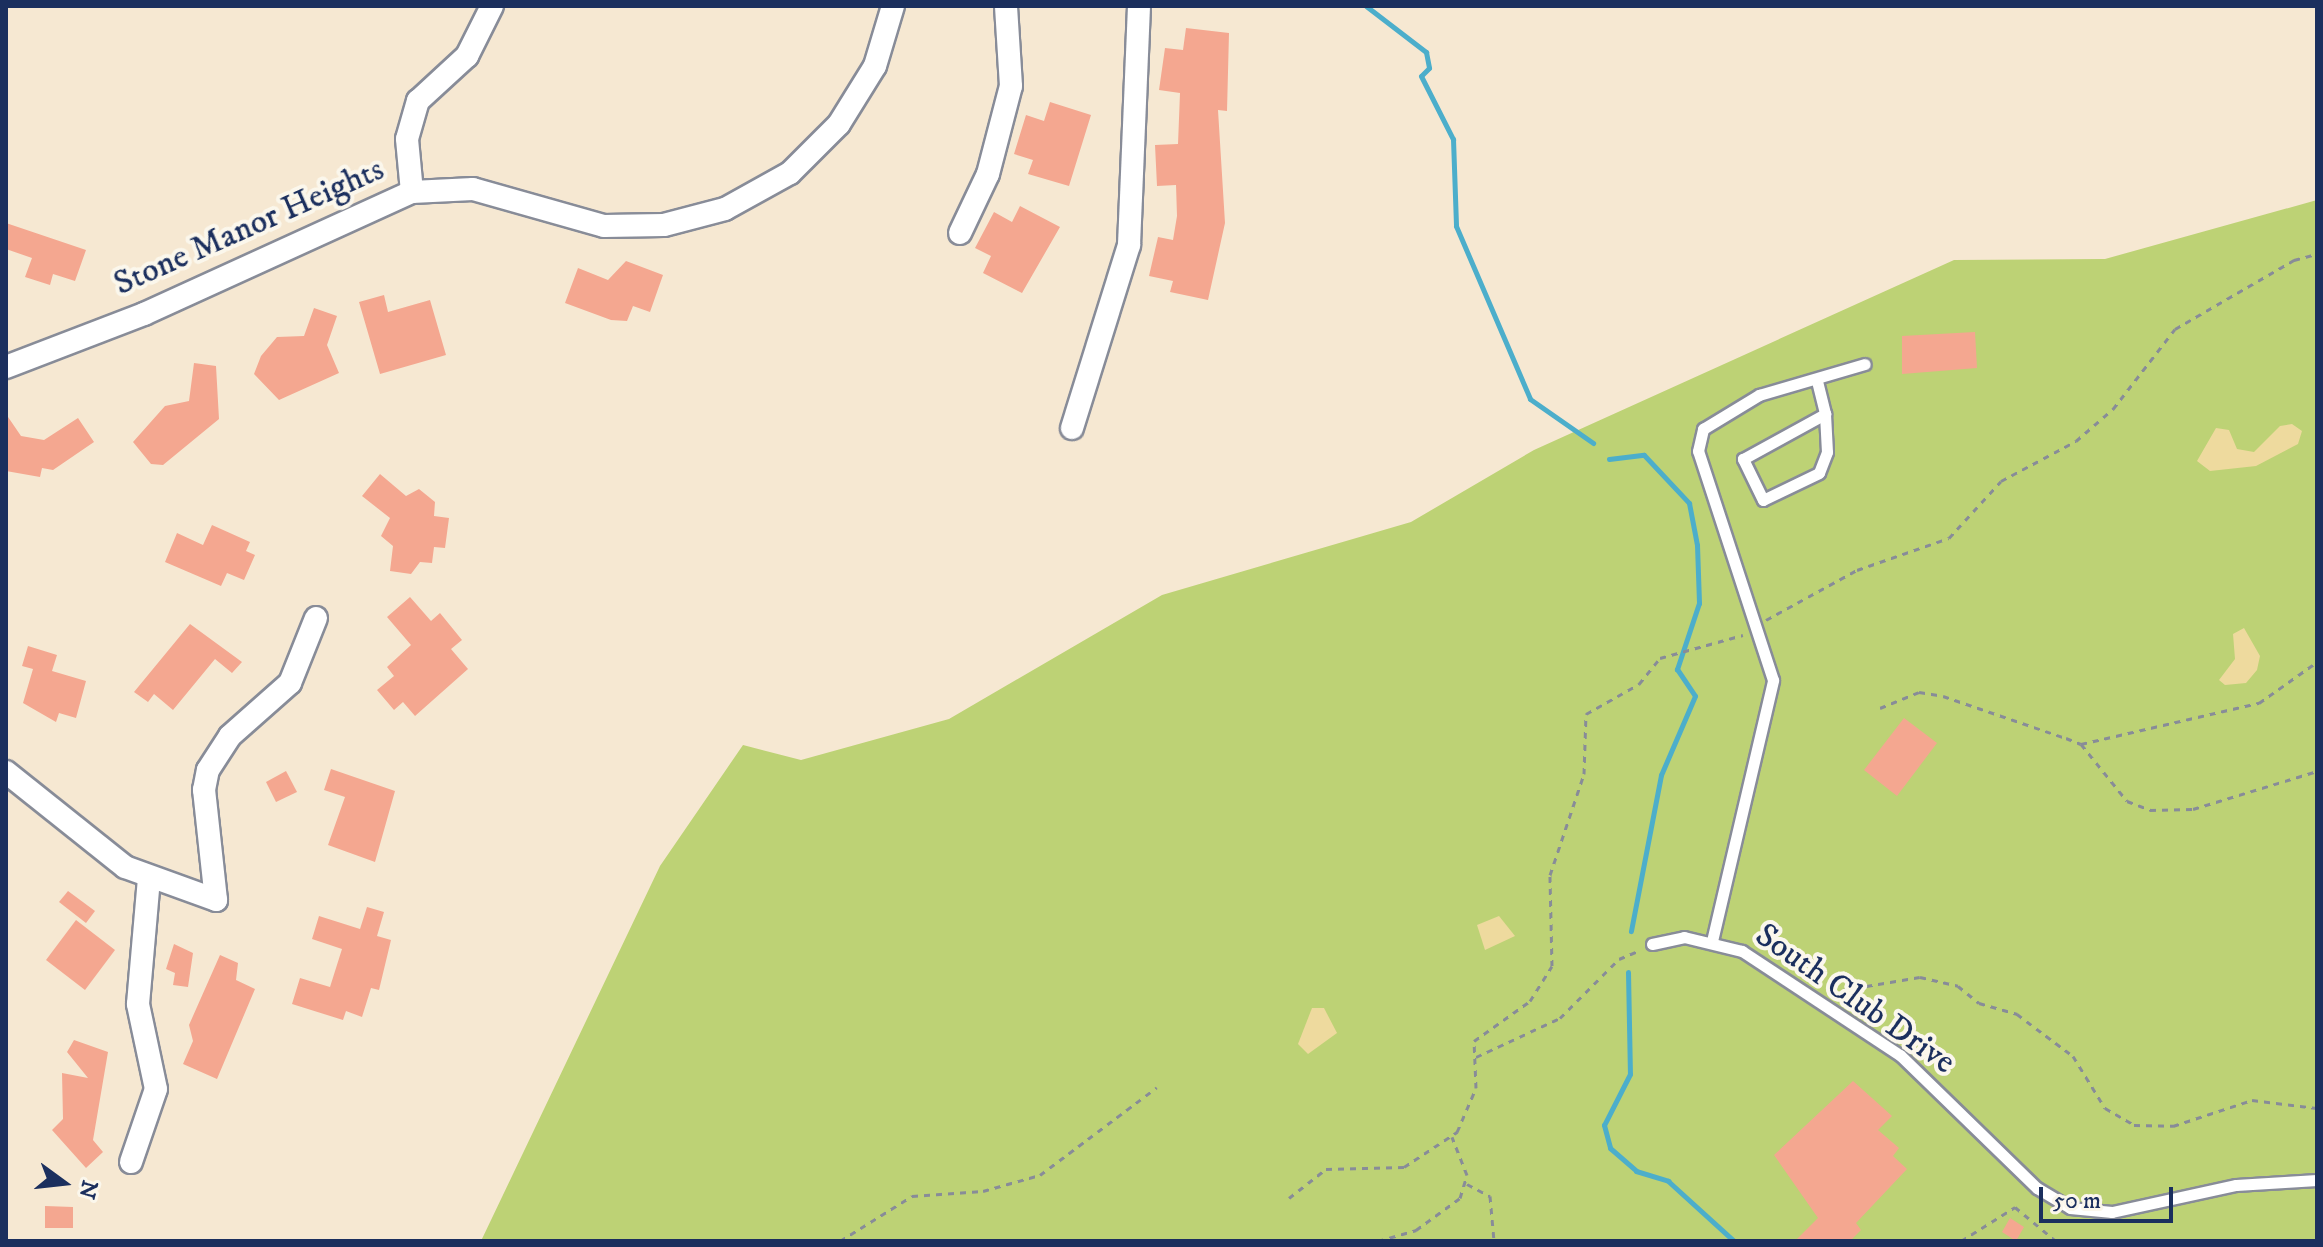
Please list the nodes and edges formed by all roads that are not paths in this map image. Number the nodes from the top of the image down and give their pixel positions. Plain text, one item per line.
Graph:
1 (492, 6) edge
2 (893, 6) edge
3 (1006, 6) edge
4 (1139, 6) edge
5 (412, 192) junction
6 (960, 233) dead end
7 (1865, 364) dead end
8 (6, 367) edge
9 (1817, 381) junction
10 (1825, 414) junction
11 (1072, 428) dead end
12 (316, 618) dead end
13 (6, 772) edge
14 (149, 878) junction
15 (1712, 941) junction
16 (1652, 944) road end
17 (131, 1162) dead end
18 (2317, 1180) edge

1 - 5 street
2 - 5 street, Stone Manor Heights
3 - 6 street
4 - 11 street
5 - 8 street, Stone Manor Heights
7 - 9 lane
9 - 10 lane
9 - 15 lane
10 - 10 lane
12 - 14 street
13 - 14 street
14 - 17 street
15 - 16 lane, South Club Drive
15 - 18 lane, South Club Drive

